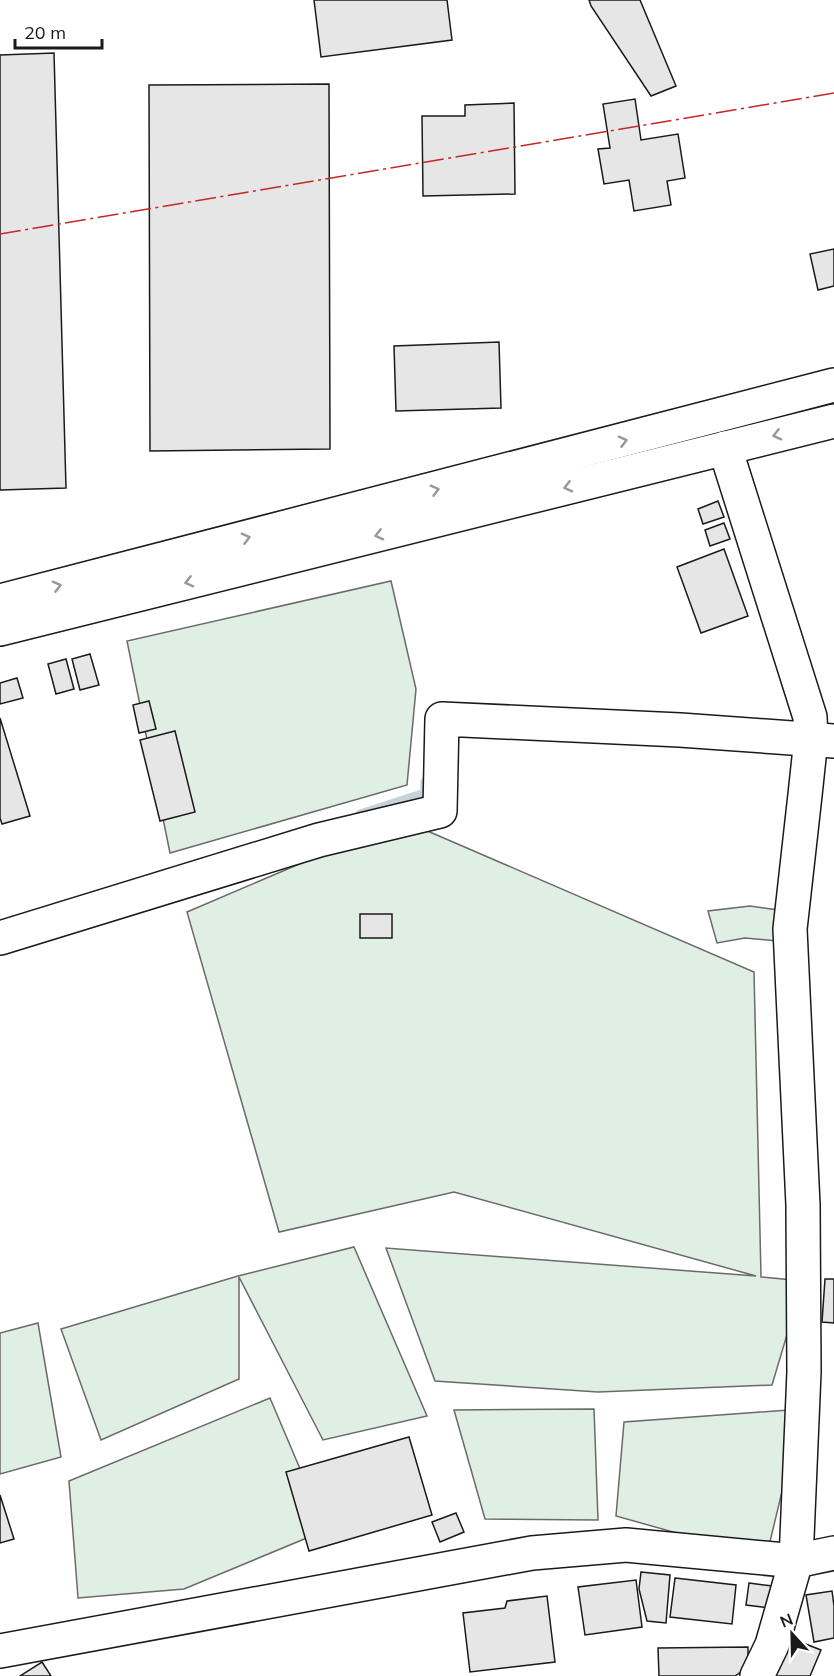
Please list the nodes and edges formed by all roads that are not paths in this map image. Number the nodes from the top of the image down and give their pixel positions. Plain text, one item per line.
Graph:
1 (834, 385) edge
2 (834, 421) edge
3 (725, 448) junction
4 (0, 601) edge
5 (0, 629) edge
6 (816, 731) edge
7 (0, 938) edge
8 (834, 1553) edge
9 (796, 1561) junction
10 (0, 1651) edge
11 (757, 1676) edge

4 -> 1 street
2 -> 3 street
3 -> 5 street
3 - 6 street
6 - 7 street
6 - 9 street
8 - 9 street
9 - 10 street
9 - 11 street

